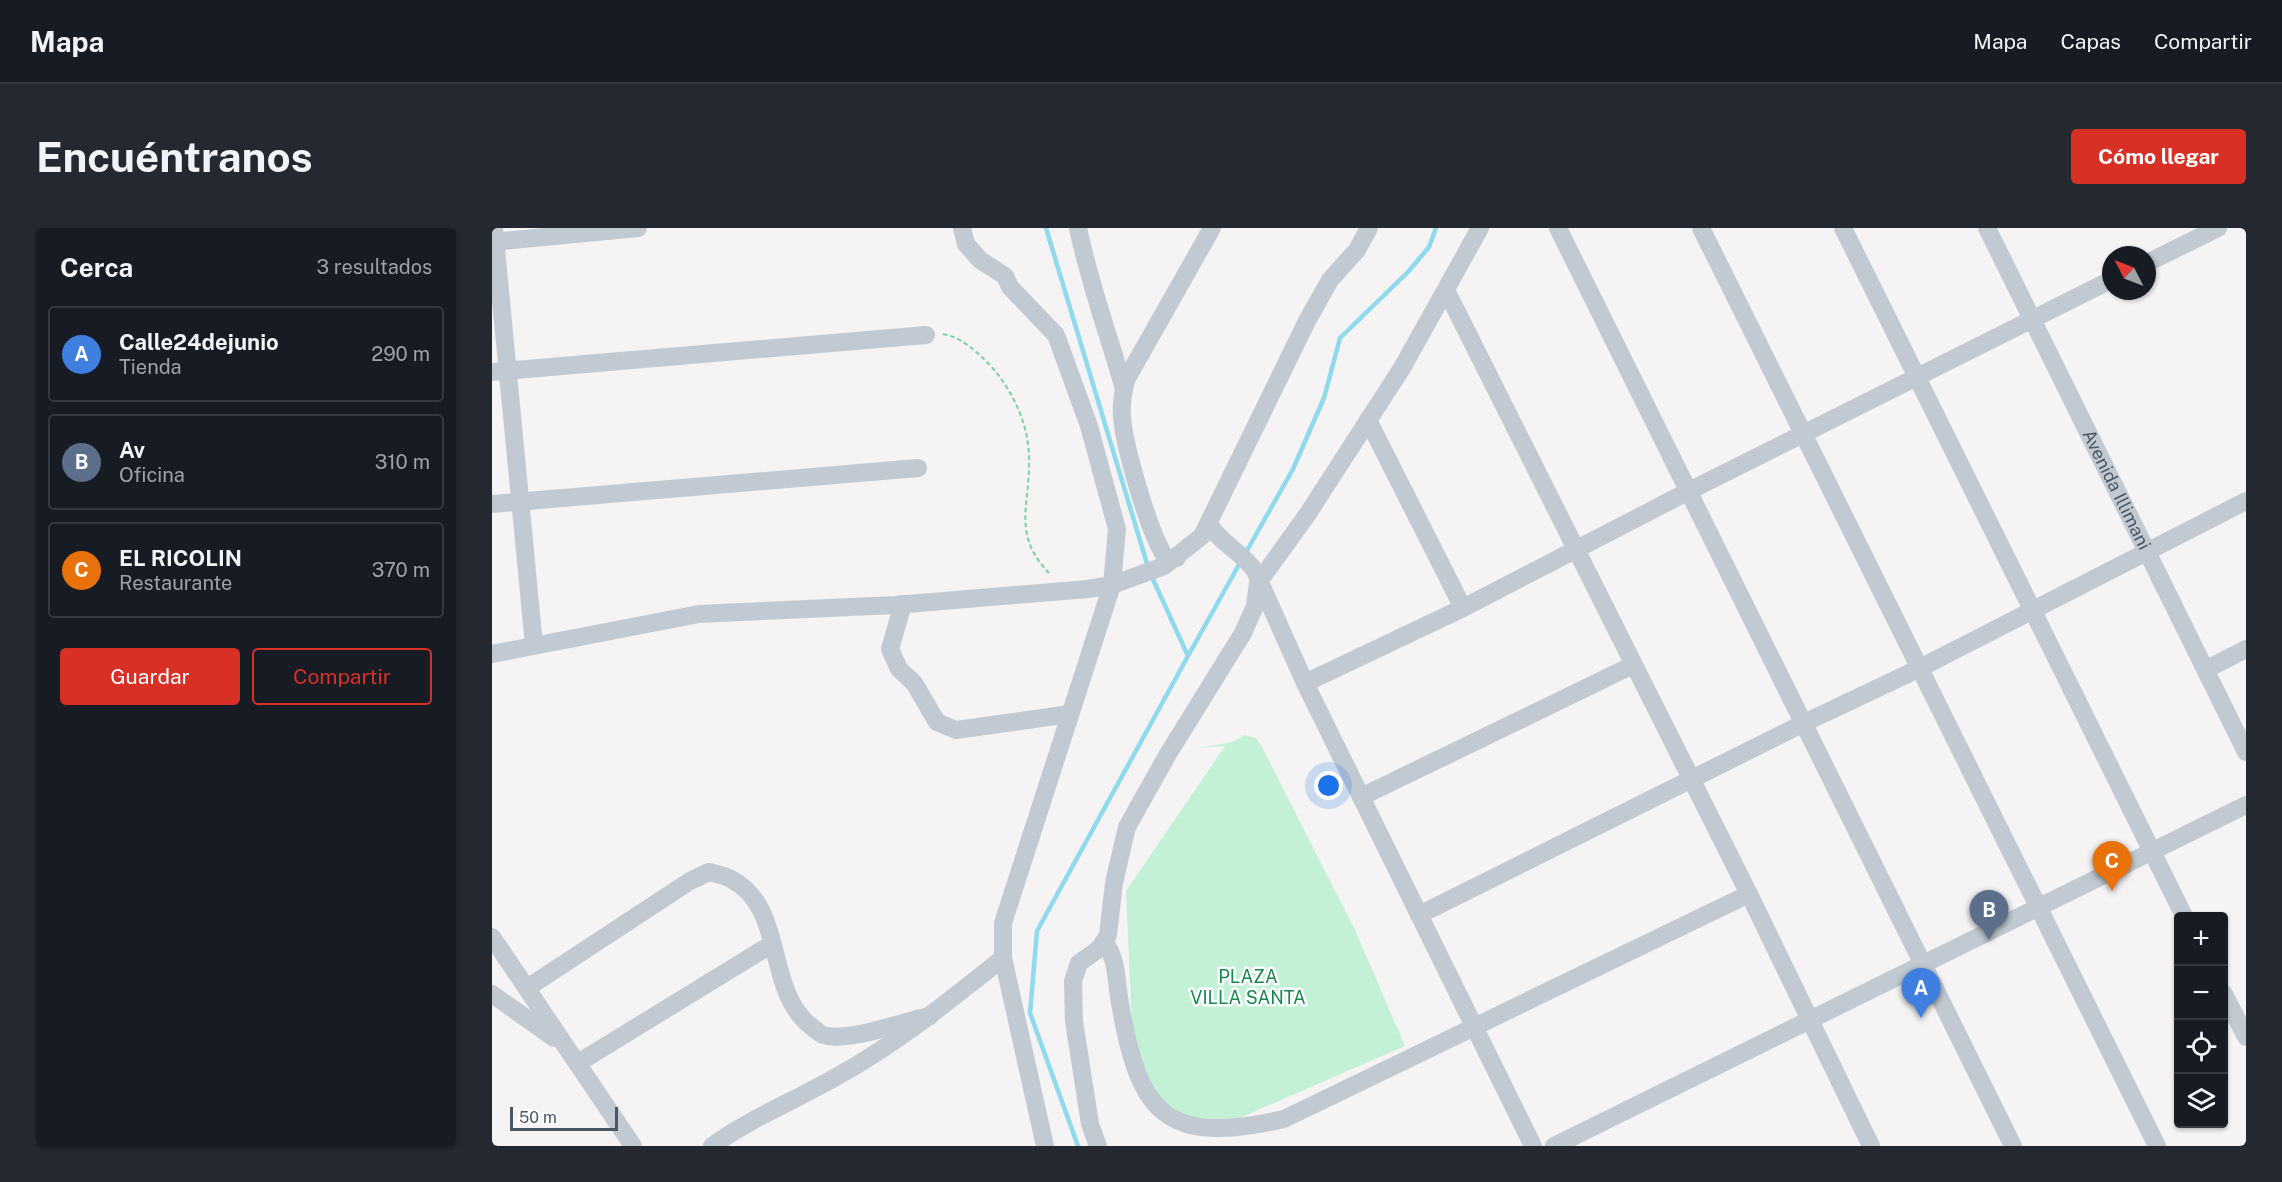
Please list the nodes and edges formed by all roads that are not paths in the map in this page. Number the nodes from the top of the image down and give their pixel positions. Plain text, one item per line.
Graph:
1 (638, 228) edge
2 (962, 228) edge
3 (1078, 228) edge
4 (1212, 228) edge
5 (1369, 228) edge
6 (1480, 228) edge
7 (1558, 228) edge
8 (1701, 228) edge
9 (1843, 228) edge
10 (1987, 228) edge
11 (2218, 228) edge
12 (494, 237) edge
13 (2156, 259) edge
14 (2102, 284) edge
15 (1446, 290) junction
16 (2031, 320) junction
17 (926, 334) road end
18 (500, 371) edge
19 (1916, 380) junction
20 (1124, 389) junction
21 (1368, 420) junction
22 (1803, 436) junction
23 (918, 468) dead end
24 (1689, 491) junction
25 (2246, 501) edge
26 (520, 502) junction
27 (492, 504) edge
28 (1209, 524) junction
29 (1576, 550) junction
30 (2145, 551) junction
31 (1177, 558) junction
32 (1258, 583) junction
33 (1112, 585) junction
34 (903, 604) junction
35 (1463, 608) junction
36 (2031, 611) junction
37 (534, 645) junction
38 (2246, 650) edge
39 (492, 654) edge
40 (1633, 665) junction
41 (1918, 669) junction
42 (2205, 670) junction
43 (1305, 683) junction
44 (1070, 714) junction
45 (1804, 723) junction
46 (2246, 752) edge
47 (1691, 779) junction
48 (1361, 797) junction
49 (2246, 805) edge
50 (2151, 853) junction
51 (1749, 894) junction
52 (2039, 906) junction
53 (2182, 912) edge
54 (1419, 915) junction
55 (492, 937) edge
56 (1104, 942) junction
57 (772, 944) junction
58 (1002, 958) junction
59 (1922, 963) junction
60 (527, 988) junction
61 (492, 994) edge
62 (2228, 1003) edge
63 (930, 1016) junction
64 (1810, 1022) junction
65 (1474, 1029) junction
66 (2246, 1037) edge
67 (578, 1063) junction
68 (1869, 1145) edge
69 (633, 1146) edge
70 (712, 1146) edge
71 (1045, 1146) edge
72 (1098, 1146) edge
73 (1533, 1146) edge
74 (1554, 1146) edge
75 (2013, 1146) edge
76 (2157, 1146) edge

1 - 12 street
2 - 33 street
3 - 20 street
4 - 20 street
5 - 28 street
6 - 15 street
7 - 24 street
8 - 22 street
9 - 19 street
10 - 16 street, Avenida Illimani
11 - 13 street
12 - 18 street
14 - 16 street
15 - 21 street
15 - 29 street
16 - 19 street
16 - 30 street, Avenida Illimani
17 - 18 street
18 - 26 street
19 - 22 street
19 - 36 street
20 - 31 street
21 - 32 street
21 - 35 street
22 - 24 street
22 - 41 street
23 - 26 street
24 - 29 street
24 - 45 street
25 - 30 street
26 - 27 street
26 - 37 street
28 - 31 street
28 - 32 street
29 - 35 street
29 - 40 street
30 - 36 street
30 - 42 street, Avenida Illimani
31 - 33 street
32 - 43 street
32 - 56 street
33 - 34 street
33 - 44 street
34 - 37 street
34 - 44 street
35 - 43 street
36 - 41 street
36 - 50 street
37 - 39 street
38 - 42 street
40 - 47 street
40 - 48 street
41 - 45 street
41 - 52 street
42 - 46 street, Avenida Illimani
43 - 48 street
44 - 58 street
45 - 47 street
45 - 59 street
47 - 51 street
47 - 54 street
48 - 54 street
49 - 50 street
50 - 52 street
50 - 53 street
51 - 64 street
51 - 65 street
52 - 59 street
52 - 76 street
54 - 65 street
55 - 60 street
56 - 65 street
56 - 72 street
57 - 60 street
57 - 63 street
57 - 67 street
58 - 63 street
58 - 71 street
59 - 64 street
59 - 75 street
60 - 67 street
61 - 67 street
62 - 66 street
63 - 70 street
64 - 68 street
64 - 74 street
65 - 73 street
67 - 69 street

